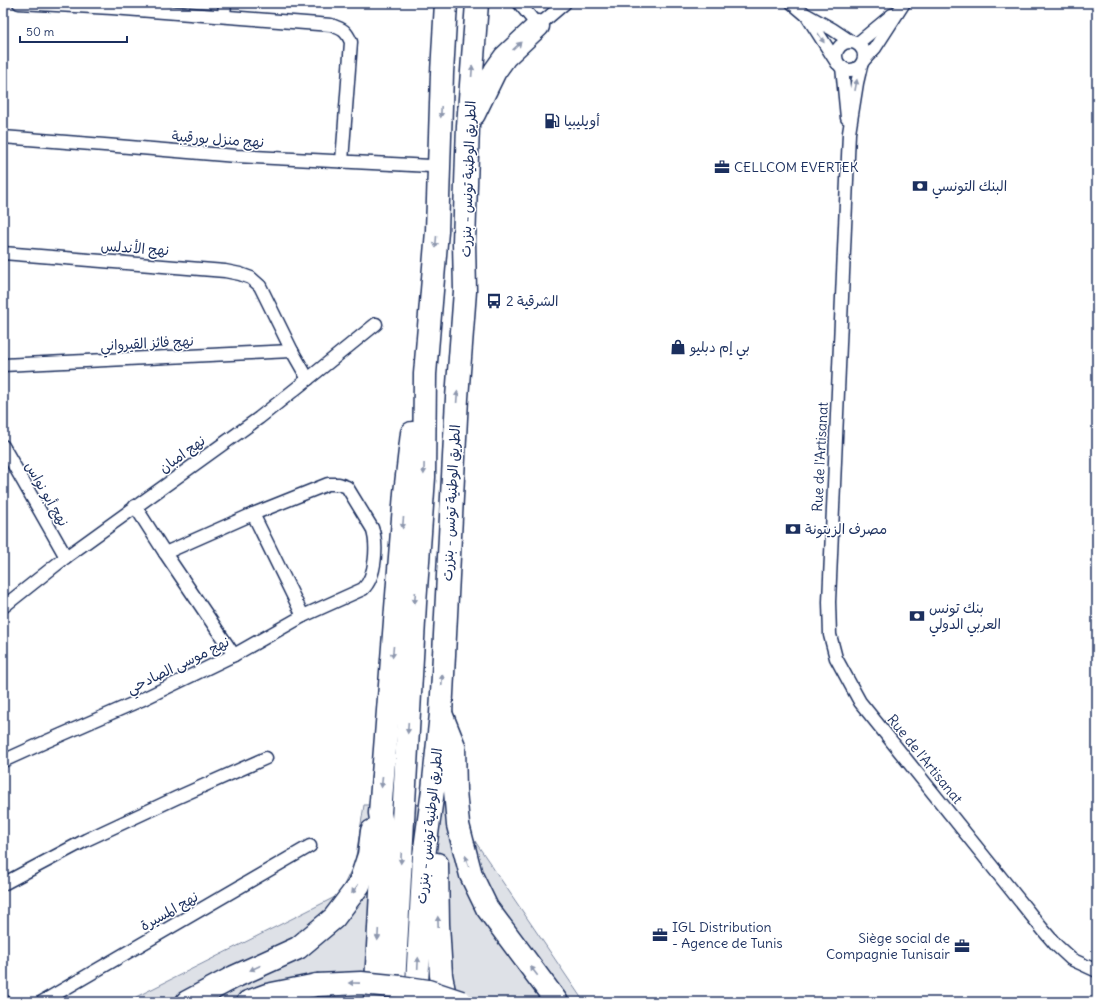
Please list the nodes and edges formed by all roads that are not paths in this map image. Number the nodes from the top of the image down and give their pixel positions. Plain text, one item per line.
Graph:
1 (19, 3) edge
2 (225, 3) edge
3 (446, 3) edge
4 (477, 3) edge
5 (519, 3) edge
6 (565, 3) edge
7 (792, 3) edge
8 (903, 5) edge
9 (113, 6) edge
10 (805, 14) junction
11 (224, 16) junction
12 (538, 26) junction
13 (854, 42) junction
14 (863, 63) junction
15 (840, 65) junction
16 (468, 126) junction
17 (849, 133) junction
18 (3, 137) edge
19 (342, 161) junction
20 (435, 166) junction
21 (3, 253) edge
22 (376, 324) dead end
23 (292, 351) junction
24 (3, 364) edge
25 (424, 374) junction
26 (308, 379) junction
27 (3, 446) edge
28 (136, 506) junction
29 (253, 514) junction
30 (165, 553) junction
31 (66, 557) junction
32 (3, 607) edge
33 (303, 616) junction
34 (234, 655) junction
35 (441, 714) junction
36 (266, 758) dead end
37 (3, 761) edge
38 (433, 790) junction
39 (380, 813) junction
40 (310, 846) dead end
41 (3, 884) edge
42 (1097, 971) edge
43 (42, 1002) edge
44 (187, 1002) edge
45 (248, 1002) edge
46 (375, 1002) edge
47 (393, 1002) edge
48 (416, 1002) edge
49 (446, 1002) edge
50 (461, 1002) edge
51 (557, 1002) edge

1 - 9 street
2 - 11 street
3 -> 20 highway, الطريق الوطنية تونس - بنزرت
16 -> 4 highway, الطريق الوطنية تونس - بنزرت
5 - 12 street
6 - 12 street
7 - 10 street
8 - 13 street, Rue de l'Artisanat
8 - 14 street, Rue de l'Artisanat
9 - 11 street
10 - 13 street
10 -> 15 street
11 - 19 street
16 -> 12 highway
13 - 14 street
13 - 15 street
14 - 15 street
17 -> 14 street, Rue de l'Artisanat
15 - 17 street, Rue de l'Artisanat
35 -> 16 highway, الطريق الوطنية تونس - بنزرت
17 - 42 street, Rue de l'Artisanat
18 - 19 street, نهج منزل بورقيبة
19 - 20 street, نهج منزل بورقيبة
20 -> 25 highway, الطريق الوطنية تونس - بنزرت
21 - 23 street, نهج الأندلس
22 - 26 street, نهج امبان
23 - 24 street, نهج فائز القيرواني
23 - 26 street
25 -> 39 highway
25 -> 47 highway, الطريق الوطنية تونس - بنزرت
26 - 28 street, نهج امبان
27 - 31 street, نهج أبو نواس
28 - 30 street
28 - 31 street, نهج امبان
29 - 30 street
29 - 33 street
29 - 33 street, نهج موسى الصادحي
30 - 34 street
31 - 32 street, نهج امبان
33 - 34 street, نهج موسى الصادحي
34 - 37 street, نهج موسى الصادحي
35 - 38 highway, الطريق الوطنية تونس - بنزرت
51 -> 35 highway
36 - 41 street
48 -> 38 highway, الطريق الوطنية تونس - بنزرت
49 -> 38 highway
39 -> 44 highway
39 -> 46 highway
40 - 43 street, نهج المسيرة
50 -> 45 highway, bridge

